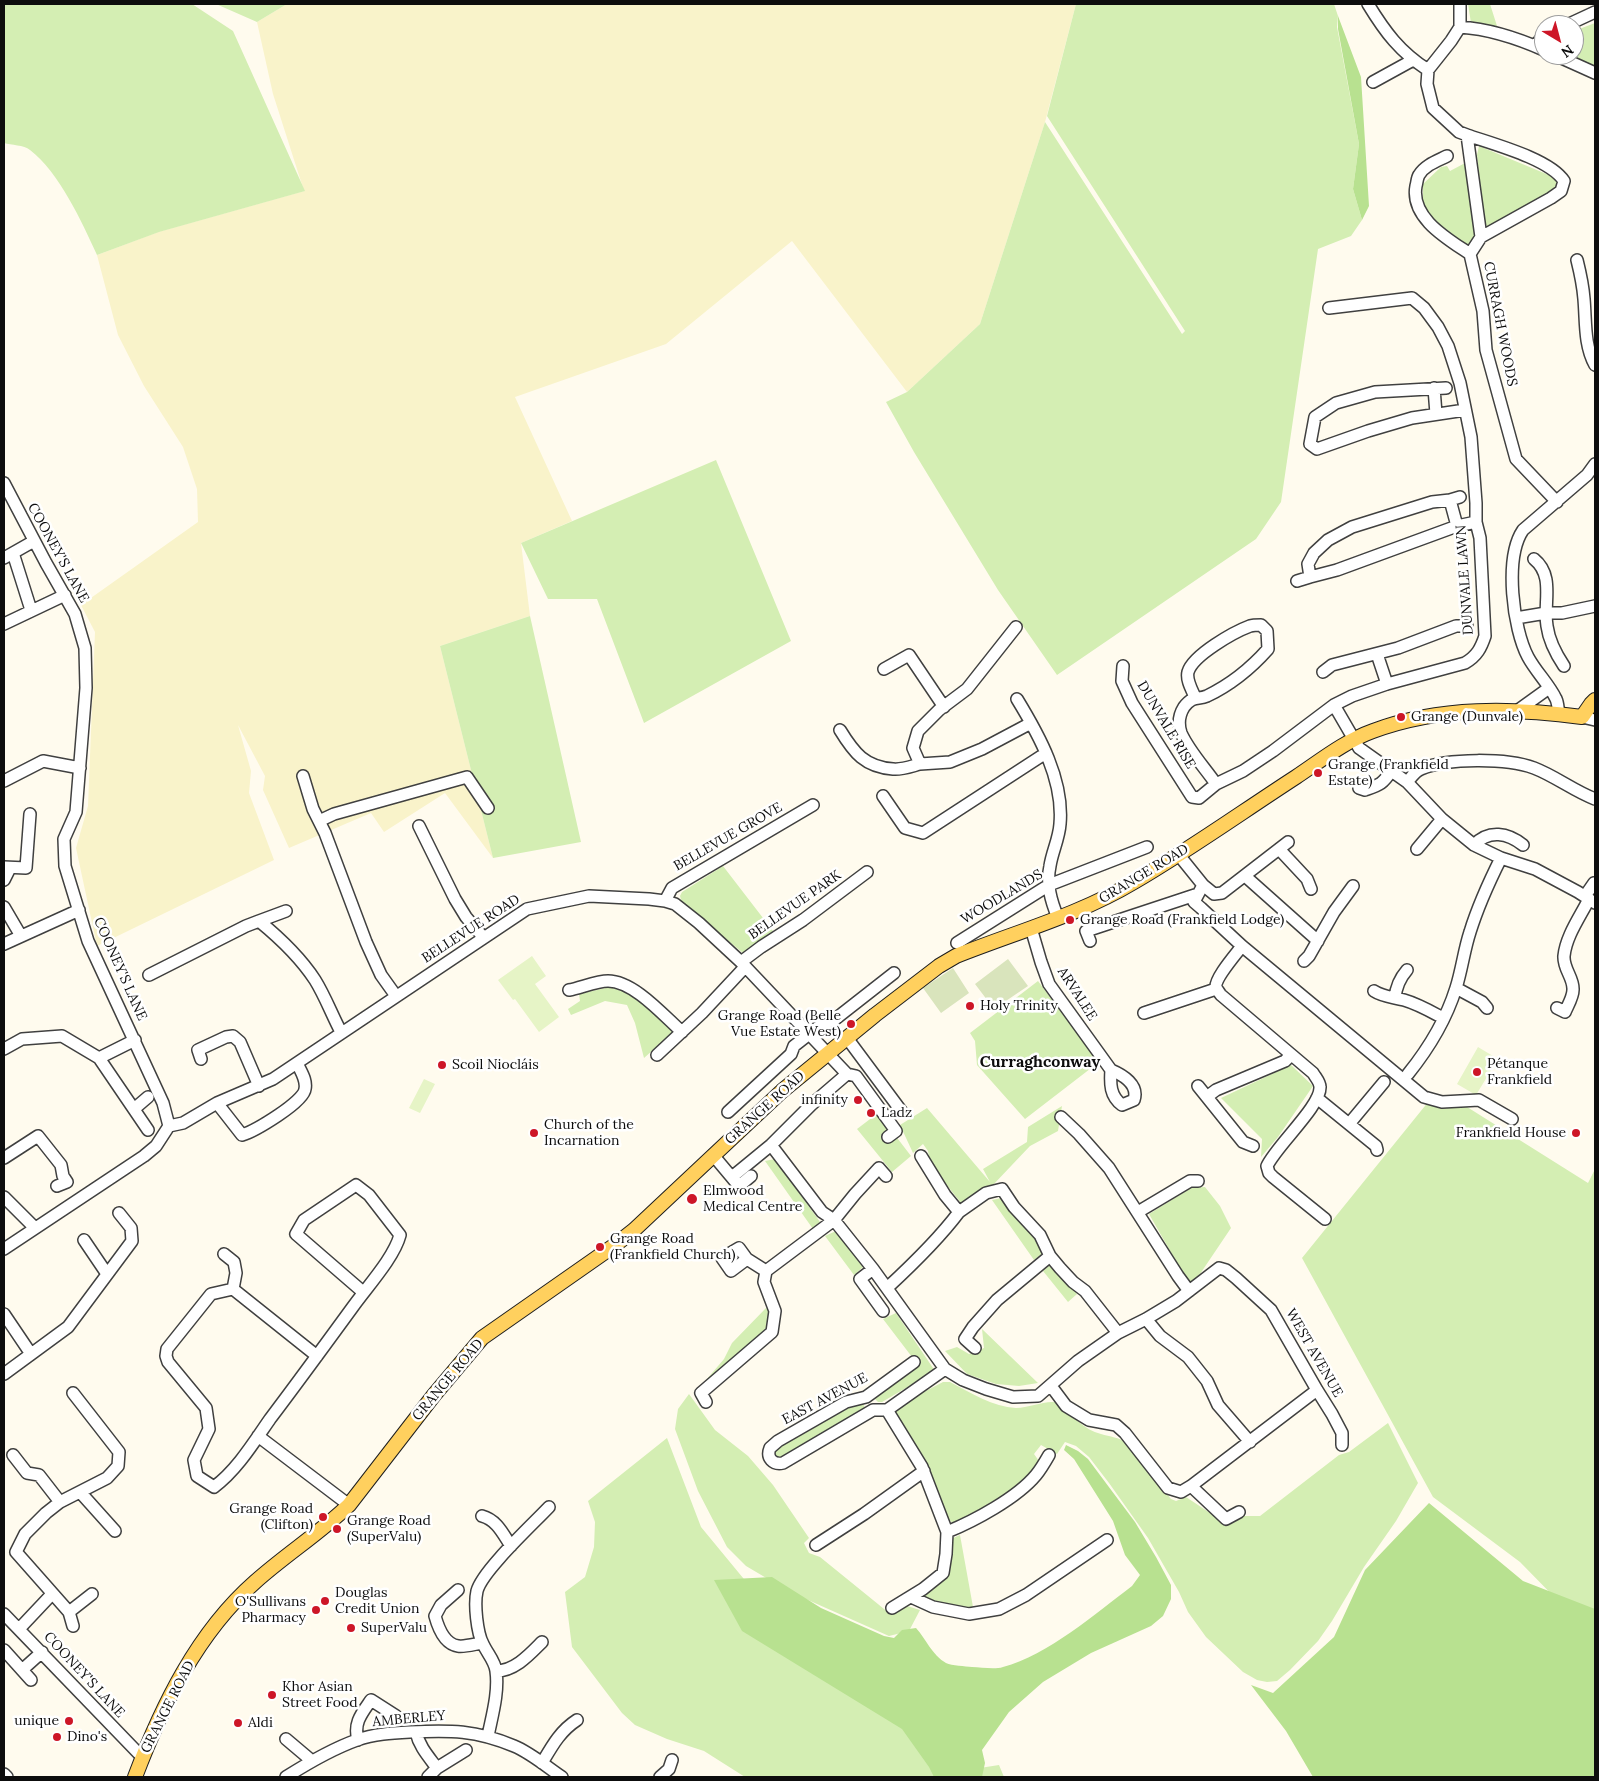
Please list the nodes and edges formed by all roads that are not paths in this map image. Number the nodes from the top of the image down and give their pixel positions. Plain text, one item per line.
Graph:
1 (1368, 4) edge
2 (1460, 4) edge
3 (1460, 28) junction
4 (1534, 46) edge
5 (1413, 60) junction
6 (1577, 65) edge
7 (1428, 70) junction
8 (1595, 73) edge
9 (1373, 82) dead end
10 (1467, 134) junction
11 (1447, 156) dead end
12 (1481, 237) junction
13 (1470, 254) junction
14 (1577, 260) dead end
15 (1329, 308) dead end
16 (1595, 365) edge
17 (1465, 410) junction
18 (1436, 414) junction
19 (1595, 464) edge
20 (1591, 479) edge
21 (4, 483) edge
22 (1557, 502) junction
23 (1476, 522) junction
24 (1457, 526) junction
25 (34, 541) junction
26 (8, 556) edge
27 (1534, 559) dead end
28 (1310, 577) junction
29 (1297, 581) dead end
30 (65, 595) junction
31 (1595, 606) edge
32 (31, 610) junction
33 (1546, 613) junction
34 (1516, 618) junction
35 (4, 624) edge
36 (1467, 626) dead end
37 (1016, 627) dead end
38 (1377, 654) junction
39 (1123, 666) dead end
40 (1564, 666) dead end
41 (884, 669) dead end
42 (1323, 672) dead end
43 (1387, 684) junction
44 (1549, 688) junction
45 (1195, 697) junction
46 (1017, 699) dead end
47 (1595, 700) edge
48 (1334, 705) junction
49 (944, 707) junction
50 (1516, 711) junction
51 (1559, 714) junction
52 (1589, 719) edge
53 (1031, 722) junction
54 (840, 730) dead end
55 (1354, 740) junction
56 (1046, 753) junction
57 (920, 764) junction
58 (80, 768) junction
59 (1390, 771) junction
60 (303, 776) dead end
61 (4, 782) edge
62 (1407, 782) junction
63 (1216, 784) junction
64 (1359, 788) dead end
65 (883, 796) dead end
66 (1192, 797) joint
67 (1595, 799) edge
68 (813, 805) dead end
69 (488, 808) dead end
70 (30, 814) dead end
71 (1442, 819) junction
72 (319, 821) junction
73 (419, 826) dead end
74 (1523, 845) dead end
75 (1148, 846) dead end
76 (1474, 846) junction
77 (1416, 849) dead end
78 (1178, 854) junction
79 (1501, 858) junction
80 (7, 868) edge
81 (867, 872) dead end
82 (1245, 876) junction
83 (4, 880) edge
84 (1592, 882) edge
85 (1049, 885) junction
86 (1353, 886) dead end
87 (1200, 889) junction
88 (1311, 889) dead end
89 (1590, 900) edge
90 (665, 901) junction
91 (4, 907) edge
92 (79, 910) junction
93 (286, 911) dead end
94 (1058, 918) junction
95 (259, 922) junction
96 (1032, 928) junction
97 (21, 936) junction
98 (483, 937) junction
99 (1090, 941) dead end
100 (1318, 941) junction
101 (957, 943) dead end
102 (4, 944) edge
103 (1242, 946) junction
104 (1304, 961) dead end
105 (743, 964) junction
106 (1407, 970) dead end
107 (894, 973) dead end
108 (149, 975) dead end
109 (1216, 988) junction
110 (1456, 988) junction
111 (569, 990) dead end
112 (1374, 991) dead end
113 (396, 996) junction
114 (1395, 998) junction
115 (1488, 1008) dead end
116 (1557, 1008) dead end
117 (1144, 1013) dead end
118 (1443, 1018) junction
119 (341, 1032) junction
120 (682, 1032) junction
121 (808, 1035) junction
122 (846, 1038) junction
123 (135, 1040) junction
124 (4, 1049) edge
125 (827, 1054) junction
126 (657, 1055) dead end
127 (1291, 1055) junction
128 (99, 1058) junction
129 (201, 1059) dead end
130 (297, 1063) junction
131 (1111, 1070) dead end
132 (847, 1074) junction
133 (1408, 1074) dead end
134 (1384, 1082) dead end
135 (259, 1086) junction
136 (1198, 1086) dead end
137 (1208, 1096) junction
138 (148, 1097) dead end
139 (1317, 1098) junction
140 (217, 1103) junction
141 (134, 1109) junction
142 (728, 1112) dead end
143 (902, 1112) dead end
144 (1061, 1117) dead end
145 (1512, 1119) dead end
146 (1350, 1124) junction
147 (170, 1126) junction
148 (148, 1130) dead end
149 (888, 1137) dead end
150 (771, 1145) junction
151 (1253, 1146) dead end
152 (1377, 1150) dead end
153 (713, 1155) junction
154 (921, 1156) dead end
155 (4, 1158) edge
156 (751, 1176) dead end
157 (886, 1176) dead end
158 (732, 1177) junction
159 (1198, 1181) dead end
160 (57, 1186) dead end
161 (6, 1202) edge
162 (959, 1212) junction
163 (1138, 1212) junction
164 (119, 1213) dead end
165 (1325, 1219) dead end
166 (834, 1220) junction
167 (36, 1228) junction
168 (84, 1240) dead end
169 (4, 1249) edge
170 (224, 1254) dead end
171 (1050, 1256) junction
172 (747, 1259) dead end
173 (873, 1268) junction
174 (766, 1271) junction
175 (108, 1274) junction
176 (887, 1288) junction
177 (233, 1289) junction
178 (1189, 1290) junction
179 (363, 1292) junction
180 (883, 1311) dead end
181 (4, 1314) edge
182 (1146, 1319) junction
183 (1118, 1333) junction
184 (975, 1348) dead end
185 (31, 1354) junction
186 (317, 1356) junction
187 (914, 1362) dead end
188 (945, 1369) junction
189 (4, 1374) edge
190 (1051, 1386) junction
191 (1317, 1390) junction
192 (73, 1393) dead end
193 (866, 1397) junction
194 (706, 1402) dead end
195 (873, 1410) junction
196 (887, 1410) junction
197 (258, 1436) junction
198 (1250, 1442) junction
199 (1342, 1445) dead end
200 (13, 1455) dead end
201 (1049, 1455) dead end
202 (924, 1471) junction
203 (1191, 1486) junction
204 (80, 1492) junction
205 (60, 1502) junction
206 (349, 1505) junction
207 (549, 1507) dead end
208 (1239, 1512) dead end
209 (482, 1516) dead end
210 (114, 1531) dead end
211 (947, 1532) junction
212 (1107, 1540) dead end
213 (816, 1545) dead end
214 (511, 1546) junction
215 (458, 1590) dead end
216 (52, 1594) junction
217 (92, 1594) dead end
218 (911, 1597) junction
219 (892, 1608) dead end
220 (69, 1612) junction
221 (4, 1614) edge
222 (73, 1626) dead end
223 (19, 1629) junction
224 (542, 1642) dead end
225 (482, 1643) junction
226 (4, 1650) edge
227 (42, 1652) junction
228 (22, 1670) junction
229 (496, 1671) junction
230 (31, 1680) dead end
231 (396, 1716) dead end
232 (577, 1720) dead end
233 (416, 1732) junction
234 (488, 1736) junction
235 (286, 1739) dead end
236 (358, 1740) junction
237 (466, 1750) dead end
238 (142, 1757) junction
239 (672, 1760) dead end
240 (312, 1761) junction
241 (542, 1763) junction
242 (437, 1768) junction
243 (4, 1774) edge
244 (7, 1777) edge
245 (135, 1777) edge
246 (286, 1777) edge
247 (428, 1777) edge
248 (562, 1777) edge
249 (660, 1777) edge

1 - 5 street
2 - 3 street
3 - 4 street
3 - 7 street
5 - 7 street
5 - 9 street
6 - 8 street
7 - 10 street, CURRAGH WOODS
10 - 12 street
10 - 12 street, CURRAGH WOODS
11 - 13 street, CURRAGH WOODS
12 - 13 street, CURRAGH WOODS
13 - 22 street, CURRAGH WOODS
14 - 16 street
15 - 17 street, DUNVALE LAWN
17 - 18 street
17 - 23 street, DUNVALE LAWN
18 - 18 street
19 - 20 street
20 - 22 street
21 - 25 street, COONEY'S LANE
22 - 34 street
23 - 24 street
23 - 43 street, DUNVALE LAWN
24 - 28 street
24 - 28 street
25 - 26 street
25 - 30 street, COONEY'S LANE
26 - 32 street
27 - 33 street
28 - 29 street
30 - 32 street
30 - 58 street, COONEY'S LANE
31 - 33 street
32 - 35 street
33 - 34 street
33 - 40 street
34 - 44 street
36 - 38 street
37 - 49 street
38 - 42 street
38 - 43 street
39 - 66 street, DUNVALE RISE
41 - 49 street
43 - 48 street, DUNVALE LAWN
44 - 50 street
44 - 51 street
45 - 45 street
45 - 63 street
46 - 53 street
47 - 52 main road
48 - 55 street
48 - 63 street, DUNVALE LAWN
49 - 57 street
50 - 51 main road, GRANGE ROAD
50 - 55 main road, GRANGE ROAD
51 - 52 main road, GRANGE ROAD
53 - 56 street
53 - 57 street
54 - 57 street
55 - 59 street
55 - 78 main road, GRANGE ROAD
56 - 65 street
56 - 85 street
58 - 61 street
58 - 92 street, COONEY'S LANE
59 - 62 street
59 - 64 street
60 - 72 street
62 - 67 street
62 - 71 street
63 - 66 street, DUNVALE LAWN
68 - 90 street, BELLEVUE GROVE
69 - 72 street
70 - 80 street
71 - 76 street
71 - 77 street
72 - 113 street
73 - 98 street
74 - 76 street
75 - 85 street, WOODLANDS
76 - 79 street
78 - 87 street
78 - 94 main road, GRANGE ROAD
79 - 89 street
79 - 110 street
80 - 83 street
81 - 105 street, BELLEVUE PARK
82 - 87 street
82 - 88 street
82 - 100 street
84 - 89 street
85 - 94 street
85 - 101 street, WOODLANDS
86 - 100 street
87 - 99 street
87 - 103 street
89 - 116 street
90 - 98 street, BELLEVUE ROAD
90 - 105 street, BELLEVUE ROAD
91 - 97 street
92 - 97 street
92 - 123 street, COONEY'S LANE
93 - 95 street
94 - 96 main road, GRANGE ROAD
95 - 108 street
95 - 119 street
96 - 122 main road, GRANGE ROAD
96 - 131 street, ARVALEE
97 - 102 street
98 - 113 street, BELLEVUE ROAD
100 - 104 street
103 - 109 street
103 - 145 street
105 - 120 street, BELLEVUE PARK
105 - 121 street, BELLEVUE ROAD
106 - 114 street
107 - 121 street
109 - 117 street
109 - 127 street
110 - 115 street
110 - 118 street
111 - 120 street
112 - 114 street
113 - 119 street, BELLEVUE ROAD
114 - 118 street
118 - 133 street
119 - 130 street, BELLEVUE ROAD
120 - 126 street, BELLEVUE PARK
121 - 125 street, BELLEVUE ROAD
121 - 142 street
122 - 125 main road, GRANGE ROAD
122 - 143 street
123 - 128 street
123 - 147 street, COONEY'S LANE
124 - 128 street
125 - 132 street, BELLEVUE ROAD
125 - 153 main road, GRANGE ROAD
127 - 137 street
127 - 139 street
128 - 141 street
129 - 135 street
130 - 135 street, BELLEVUE ROAD
130 - 140 street
132 - 149 street, BELLEVUE ROAD
132 - 150 street
134 - 146 street
135 - 140 street, BELLEVUE ROAD
136 - 137 street
137 - 151 street
138 - 141 street
139 - 146 street
139 - 165 street
140 - 147 street, BELLEVUE ROAD
141 - 148 street
144 - 163 street
146 - 152 street
147 - 167 street
150 - 158 street
150 - 166 street, WEST AVENUE
153 - 158 street
153 - 206 main road, GRANGE ROAD
154 - 162 street
155 - 160 street
156 - 158 street
157 - 166 street
159 - 163 street
161 - 167 street
162 - 171 street
162 - 176 street
163 - 178 street
164 - 175 street
166 - 173 street, WEST AVENUE
166 - 174 street
167 - 169 street
168 - 175 street
170 - 177 street
171 - 183 street
171 - 184 street
172 - 174 street
173 - 176 street, WEST AVENUE
173 - 180 street
174 - 194 street
175 - 185 street
176 - 188 street, WEST AVENUE
177 - 186 street
177 - 197 street
178 - 182 street, WEST AVENUE
178 - 191 street, WEST AVENUE
179 - 179 street
179 - 186 street
181 - 185 street
182 - 183 street, WEST AVENUE
182 - 198 street
183 - 190 street, WEST AVENUE
185 - 189 street
186 - 197 street
187 - 193 street, EAST AVENUE
188 - 190 street, WEST AVENUE
188 - 196 street
190 - 203 street
191 - 198 street
191 - 199 street, WEST AVENUE
192 - 204 street
193 - 195 street
193 - 195 street, EAST AVENUE
195 - 196 street
196 - 202 street
197 - 206 street
198 - 203 street
200 - 205 street
201 - 211 street
202 - 211 street
202 - 213 street
203 - 208 street
204 - 205 street
204 - 210 street
205 - 216 street
206 - 238 main road, GRANGE ROAD
207 - 214 street
209 - 214 street
211 - 218 street
212 - 218 street
214 - 225 street
215 - 225 street
216 - 220 street
216 - 223 street
217 - 220 street
218 - 219 street
220 - 222 street
221 - 223 street, COONEY'S LANE
223 - 227 street, COONEY'S LANE
224 - 229 street
225 - 229 street
226 - 228 street
227 - 228 street
227 - 238 street, COONEY'S LANE
228 - 230 street
229 - 234 street
231 - 236 street
232 - 241 street
233 - 234 street, AMBERLEY
233 - 236 street, AMBERLEY
233 - 242 street
234 - 241 street, AMBERLEY
235 - 240 street
236 - 240 street, AMBERLEY
237 - 242 street
238 - 245 main road, GRANGE ROAD
239 - 249 street
240 - 246 street, AMBERLEY
241 - 248 street, AMBERLEY
242 - 247 street
243 - 244 street

